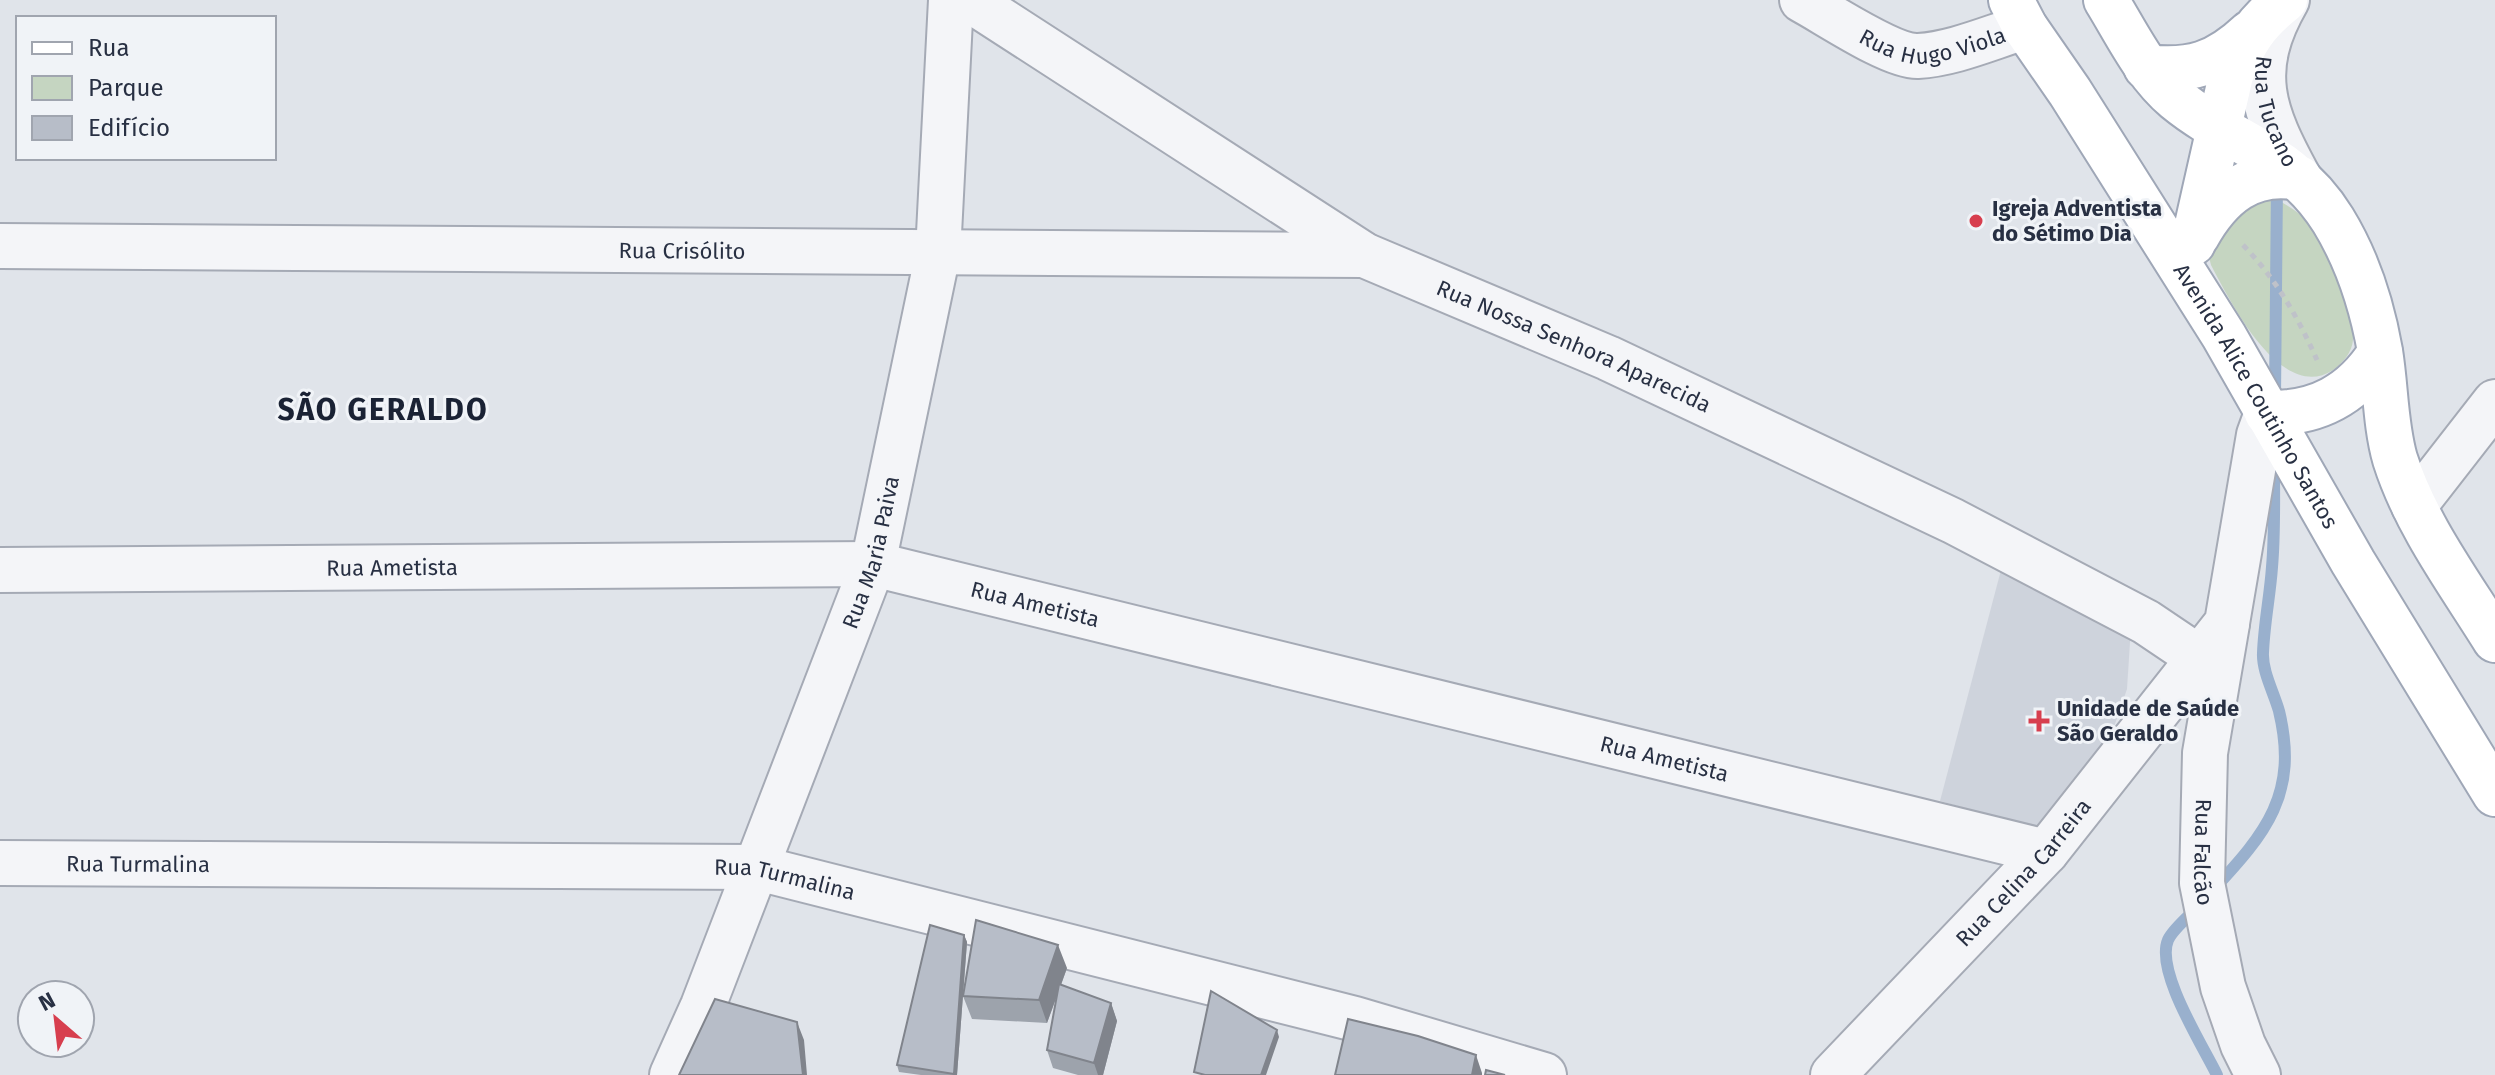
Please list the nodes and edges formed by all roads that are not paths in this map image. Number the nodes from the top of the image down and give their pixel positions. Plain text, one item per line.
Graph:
1 (951, 0) edge
2 (970, 0) edge
3 (1802, 0) edge
4 (2106, 0) edge
5 (2286, 0) edge
6 (2018, 14) edge
7 (2250, 33) junction
8 (2146, 67) junction
9 (2218, 126) junction
10 (2299, 178) junction
11 (2194, 241) junction
12 (0, 246) edge
13 (938, 253) junction
14 (1364, 255) junction
15 (2380, 353) junction
16 (2495, 402) edge
17 (2267, 413) junction
18 (2414, 506) junction
19 (873, 564) junction
20 (0, 570) edge
21 (2227, 623) junction
22 (2495, 640) edge
23 (2198, 657) junction
24 (2495, 794) edge
25 (2046, 852) junction
26 (0, 863) edge
27 (754, 867) junction
28 (672, 1075) edge
29 (1544, 1075) edge
30 (1833, 1075) edge
31 (2258, 1075) edge

1 - 13 street, Rua Maria Paiva
2 - 14 street, Rua Nossa Senhora Aparecida
3 - 6 street, Rua Hugo Viola
4 - 8 main road
5 - 7 main road
5 - 10 street, Rua Tucano
6 - 11 main road, Avenida Alice Coutinho Santos
7 - 8 main road
7 - 9 main road
8 - 9 main road
9 - 10 main road
9 - 11 main road
10 - 11 main road
10 - 15 main road
11 - 17 main road, Avenida Alice Coutinho Santos
12 - 13 street, Rua Crisólito
13 - 14 street, Rua Crisólito
13 - 19 street, Rua Maria Paiva
14 - 23 street, Rua Nossa Senhora Aparecida
15 - 17 main road
15 - 18 main road
16 - 18 street
17 - 21 street, Rua Falcão
17 - 24 main road, Avenida Alice Coutinho Santos
18 - 22 main road
19 - 20 street, Rua Ametista
19 - 25 street, Rua Ametista
19 - 27 street, Rua Maria Paiva
21 - 23 street
21 - 31 street, Rua Falcão
23 - 25 street, Rua Celina Carreira
25 - 30 street, Rua Celina Carreira
26 - 27 street, Rua Turmalina
27 - 28 street, Rua Maria Paiva
27 - 29 street, Rua Turmalina

